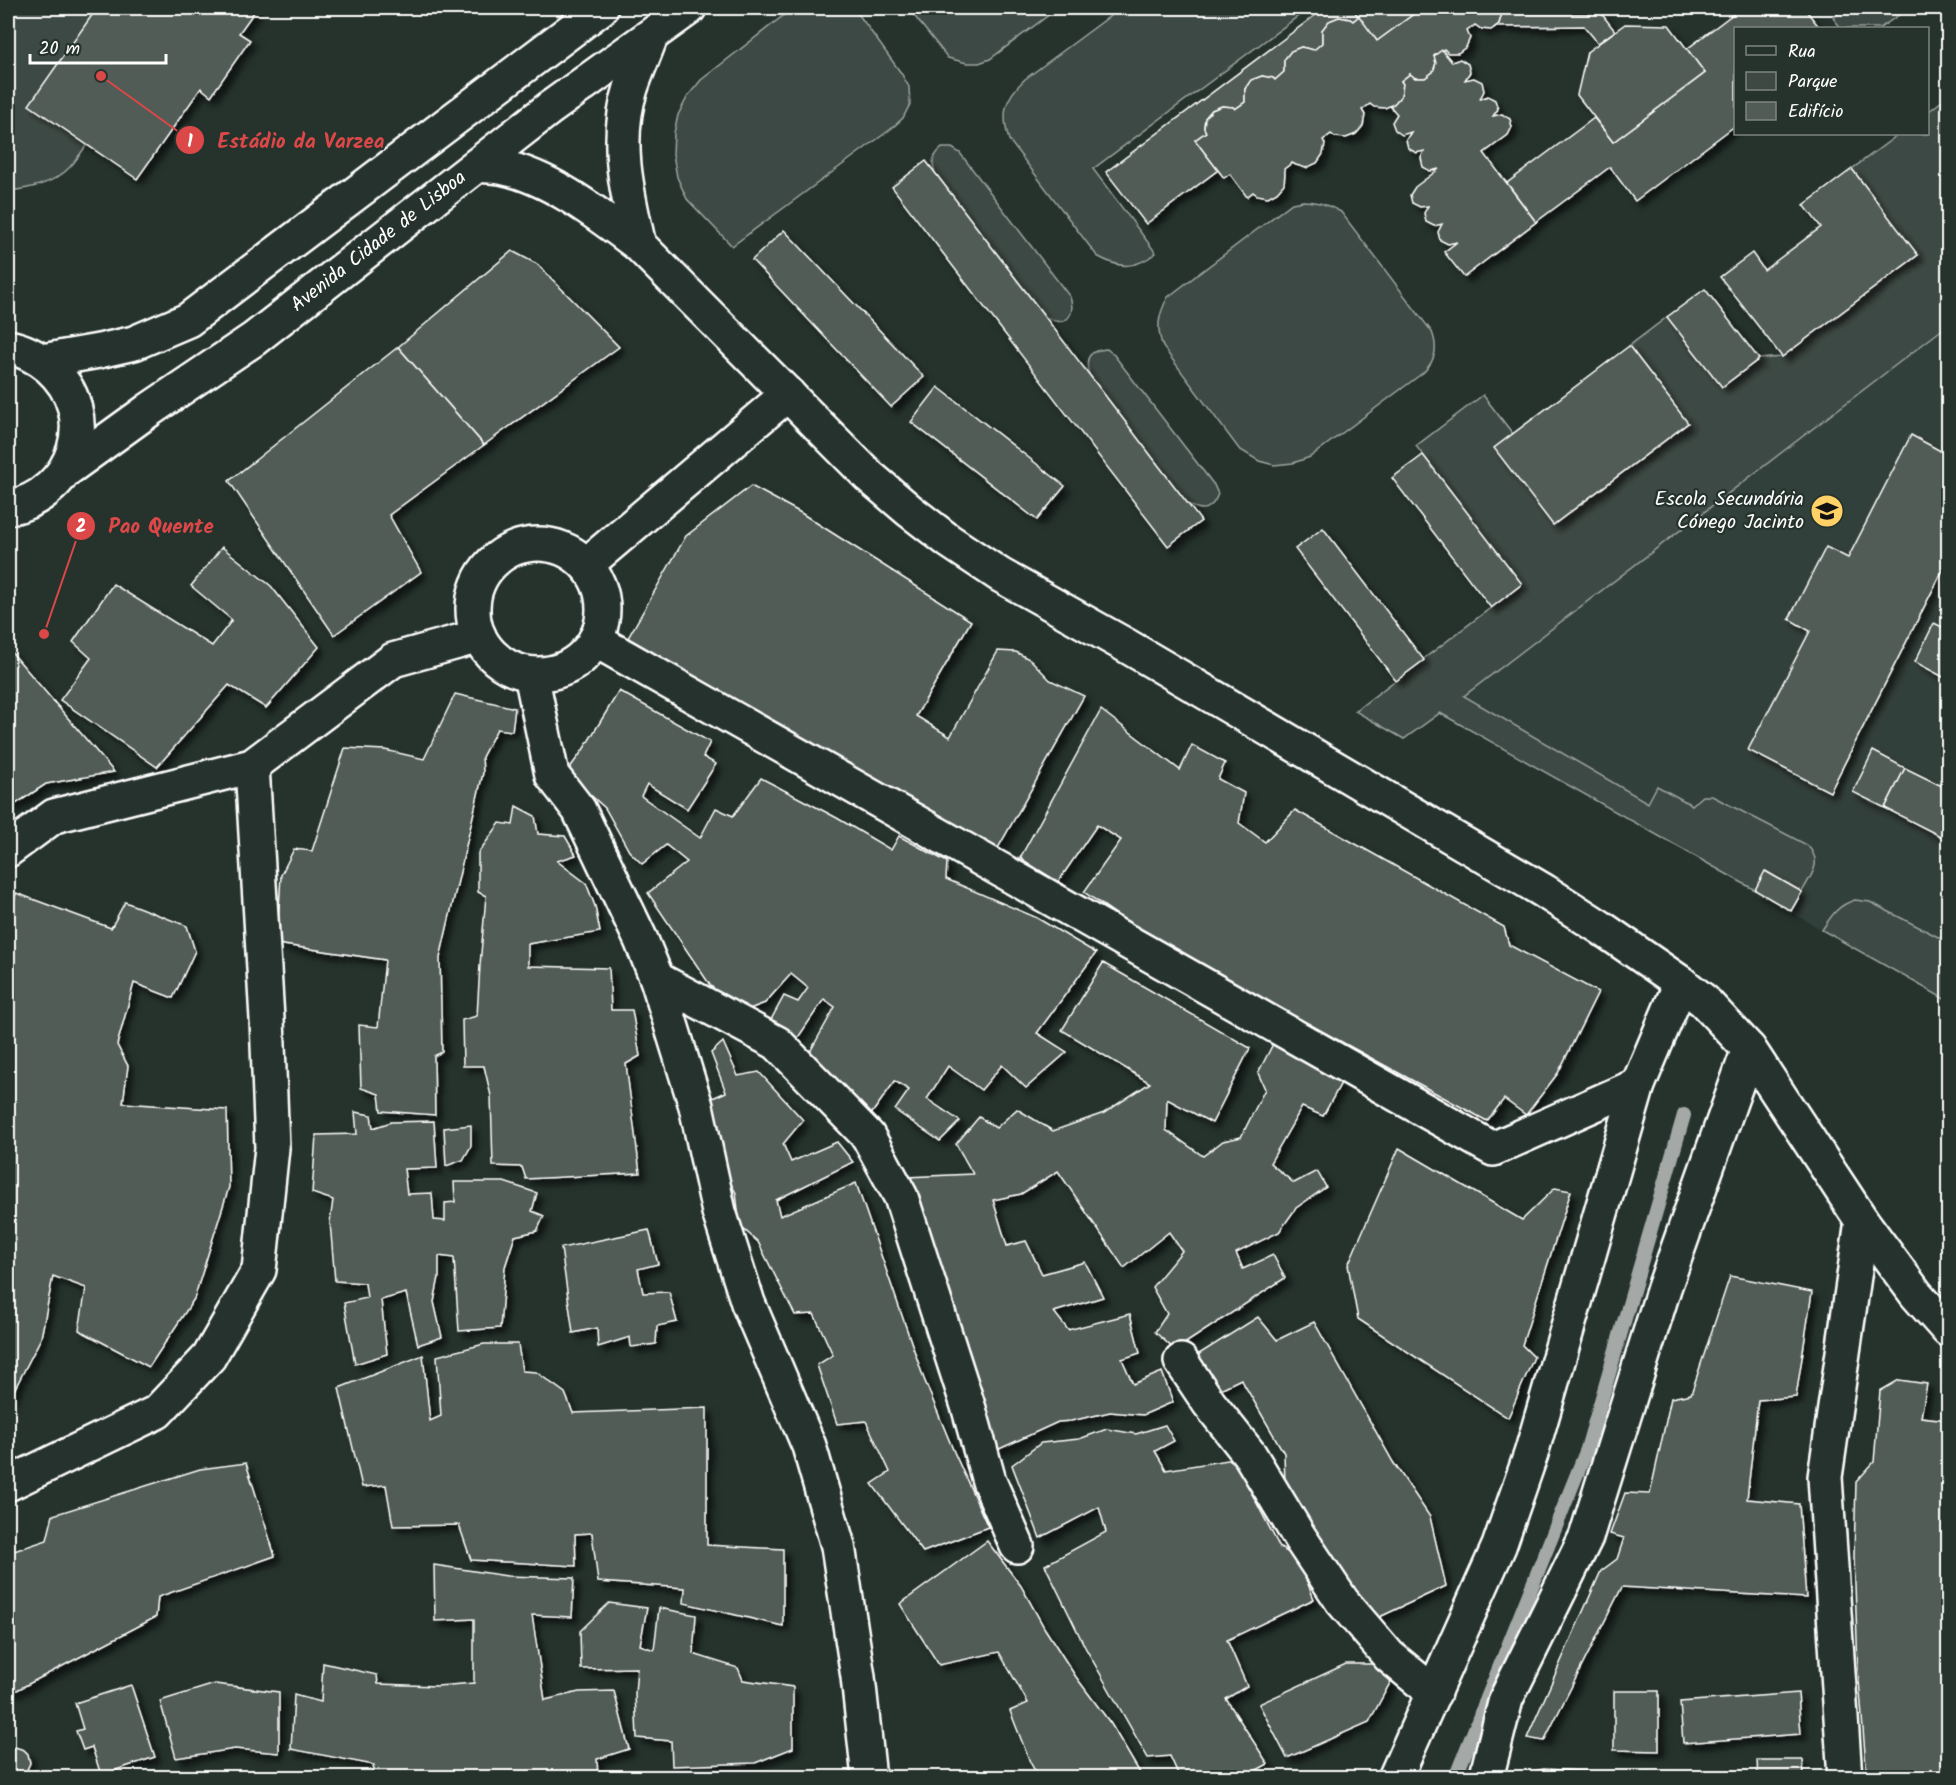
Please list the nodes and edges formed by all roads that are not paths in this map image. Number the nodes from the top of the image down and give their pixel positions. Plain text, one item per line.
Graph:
1 (601, 8) edge
2 (689, 8) edge
3 (651, 36) junction
4 (478, 165) junction
5 (639, 245) junction
6 (8, 347) edge
7 (42, 361) junction
8 (788, 394) junction
9 (66, 470) junction
10 (8, 509) edge
11 (586, 565) junction
12 (479, 636) junction
13 (596, 640) junction
14 (531, 674) junction
15 (252, 766) junction
16 (8, 850) edge
17 (657, 980) junction
18 (1681, 983) junction
19 (1749, 1049) junction
20 (1638, 1085) junction
21 (1862, 1221) junction
22 (1948, 1330) edge
23 (1181, 1361) dead end
24 (8, 1484) edge
25 (1017, 1546) dead end
26 (1434, 1693) junction
27 (868, 1778) edge
28 (1395, 1778) edge
29 (1486, 1778) edge
30 (1845, 1778) edge

1 - 7 street
2 - 3 street, Avenida Cidade de Lisboa
3 - 4 street, Avenida Cidade de Lisboa
3 - 5 street
4 - 5 street
4 - 9 street, Avenida Cidade de Lisboa
5 - 8 street
6 - 7 street
7 - 9 street
8 - 11 street
8 - 18 street
9 - 10 street
11 - 12 street
11 - 13 street
12 - 14 street
12 - 15 street
13 - 14 street
13 - 20 street
14 - 17 street
15 - 16 street
15 - 24 street
17 - 25 street
17 - 27 street
18 - 19 street
18 - 20 street
19 - 21 street
19 - 29 street
20 - 26 street
21 - 22 street
21 - 30 street
23 - 26 street
26 - 28 street

